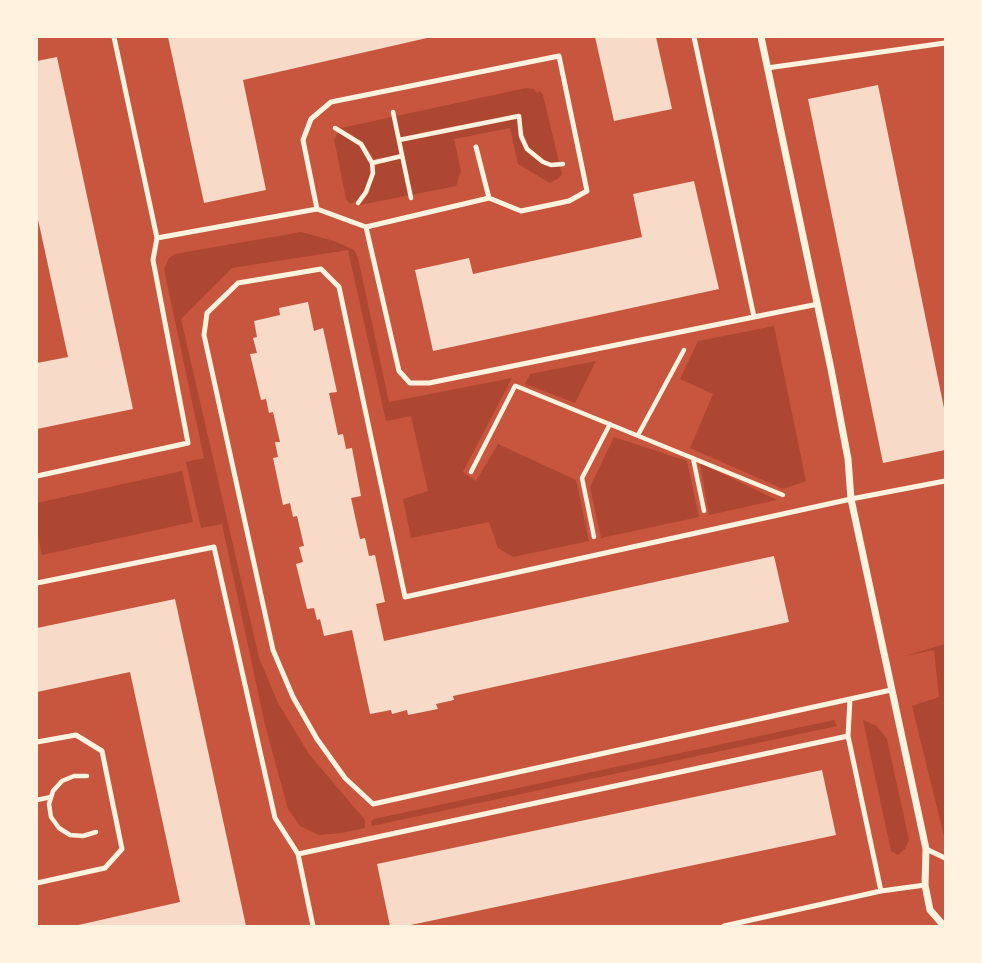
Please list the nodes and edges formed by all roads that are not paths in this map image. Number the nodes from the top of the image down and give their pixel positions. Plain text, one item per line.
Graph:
1 (114, 37) edge
2 (694, 37) edge
3 (761, 37) edge
4 (945, 43) edge
5 (767, 68) junction
6 (476, 147) dead end
7 (489, 198) junction
8 (317, 209) junction
9 (366, 227) junction
10 (157, 238) junction
11 (818, 304) junction
12 (754, 317) junction
13 (37, 476) edge
14 (945, 481) edge
15 (851, 499) junction
16 (37, 583) edge
17 (891, 690) junction
18 (850, 699) junction
19 (848, 736) junction
20 (37, 742) edge
21 (926, 849) junction
22 (298, 854) junction
23 (945, 858) edge
24 (37, 883) edge
25 (925, 885) junction
26 (881, 891) junction
27 (313, 926) edge
28 (724, 926) edge
29 (944, 926) edge

1 - 10 lane
2 - 12 lane
3 - 5 street
4 - 5 lane
5 - 11 street
6 - 7 lane
7 - 8 lane
7 - 9 lane
8 - 9 lane
8 - 10 lane
9 - 12 lane
10 - 13 lane
11 - 12 lane
11 - 15 street
14 - 15 lane
15 - 17 street
15 - 18 lane
16 - 22 lane
17 - 18 lane
17 - 21 street
18 - 19 lane
19 - 22 lane
19 - 26 lane
20 - 24 lane
21 - 23 lane
21 - 25 street
22 - 27 lane
25 - 26 lane
25 - 29 street
26 - 28 lane

